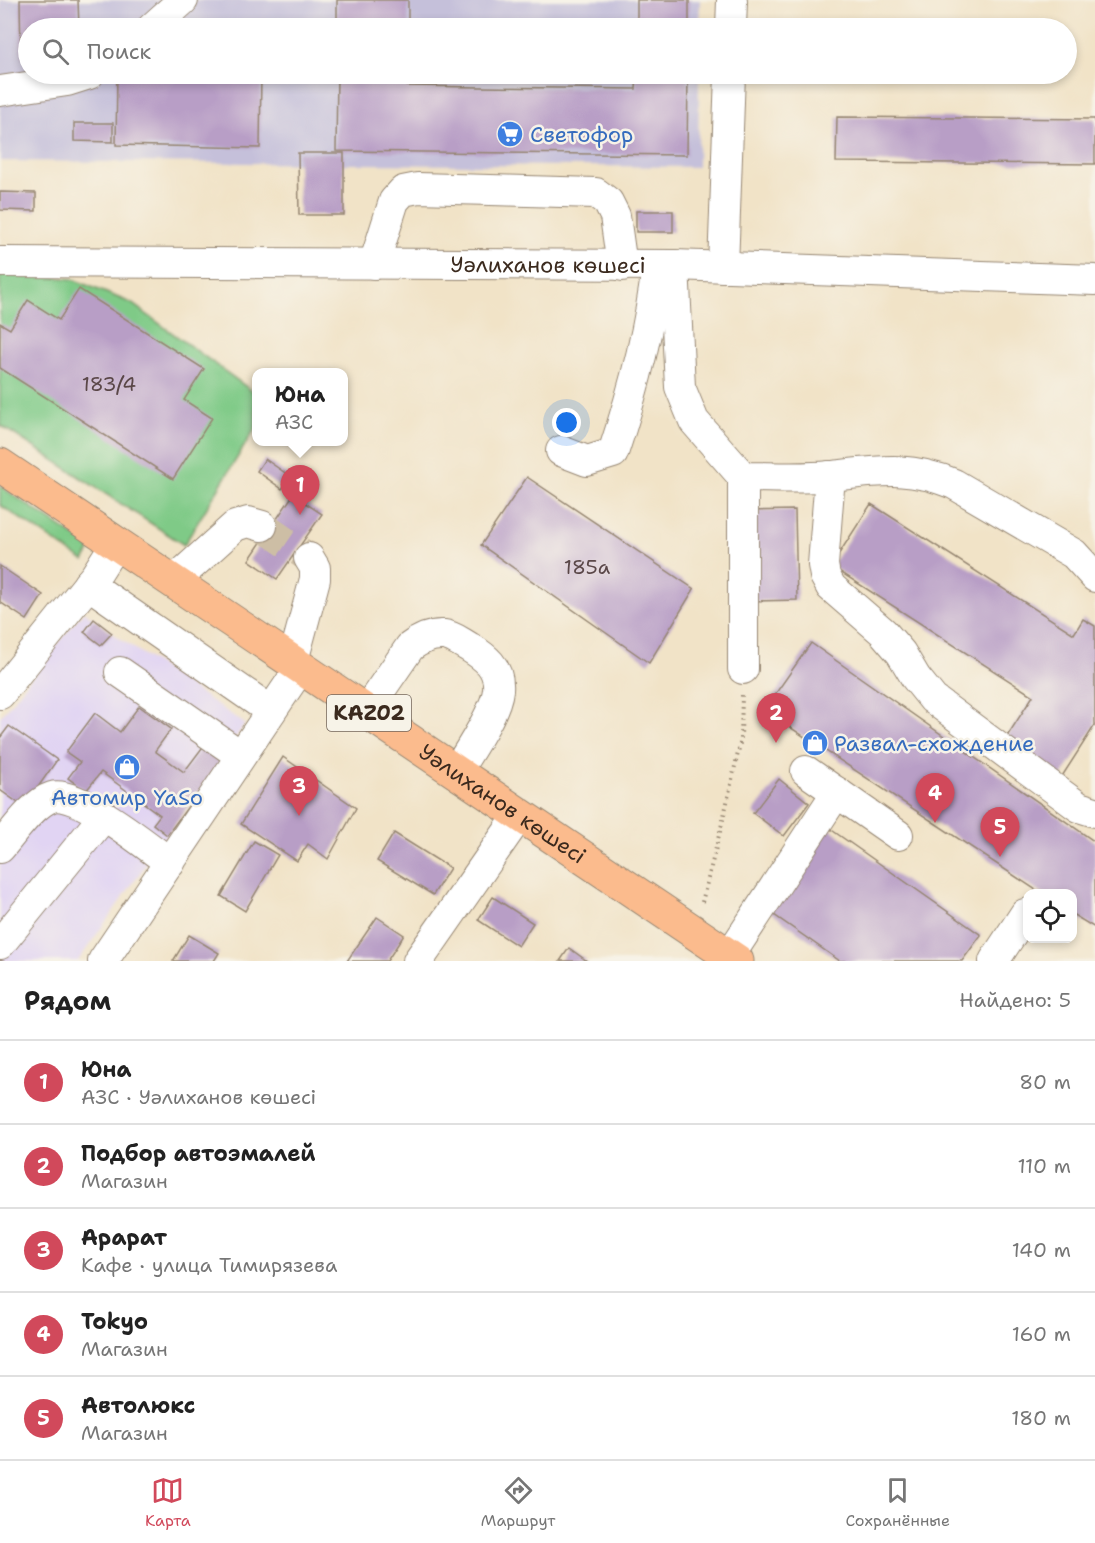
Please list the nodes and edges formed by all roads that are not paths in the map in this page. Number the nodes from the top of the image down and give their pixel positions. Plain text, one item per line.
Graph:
1 (183, 0) edge
2 (732, 0) edge
3 (164, 18) edge
4 (731, 18) edge
5 (47, 84) edge
6 (730, 84) edge
7 (0, 91) edge
8 (0, 262) edge
9 (374, 264) junction
10 (666, 265) junction
11 (622, 266) junction
12 (723, 267) junction
13 (1095, 280) edge
14 (561, 451) dead end
15 (0, 465) edge
16 (830, 476) junction
17 (743, 477) junction
18 (262, 526) tunnel mouth
19 (116, 543) junction
20 (309, 558) dead end
21 (1095, 577) edge
22 (174, 581) junction
23 (88, 584) junction
24 (297, 664) junction
25 (743, 669) road end
26 (120, 672) dead end
27 (0, 694) edge
28 (271, 711) junction
29 (366, 711) junction
30 (240, 755) junction
31 (806, 771) dead end
32 (456, 772) junction
33 (837, 792) junction
34 (1095, 812) edge
35 (104, 816) junction
36 (519, 816) junction
37 (898, 835) dead end
38 (0, 848) edge
39 (170, 862) junction
40 (1023, 917) edge
41 (0, 945) edge
42 (731, 959) edge
43 (103, 961) edge
44 (418, 961) edge
45 (994, 961) edge

1 - 3 street
2 - 4 street
5 - 7 street
6 - 12 street
8 - 9 street, Уәлиханов көшесі
9 - 11 street, Уәлиханов көшесі
9 - 11 street
10 - 11 street, Уәлиханов көшесі
10 - 12 street, Уәлиханов көшесі
10 - 14 street
10 - 17 street
12 - 13 street, Уәлиханов көшесі
15 - 19 highway, Уәлиханов көшесі / KАZ02
16 - 17 street
16 - 21 street
16 - 34 street
17 - 25 street
18 - 22 street
19 - 22 highway, Уәлиханов көшесі / KАZ02
19 - 23 street
20 - 24 street
22 - 24 highway, Уәлиханов көшесі / KАZ02
23 - 27 street
23 - 28 street
24 - 28 street
24 - 29 highway, Уәлиханов көшесі / KАZ02
26 - 30 street
28 - 30 street
29 - 32 highway, Уәлиханов көшесі / KАZ02
29 - 32 street
30 - 39 street
31 - 33 street
32 - 36 highway, Уәлиханов көшесі / KАZ02
33 - 37 street
33 - 42 street
35 - 38 street
35 - 39 street
35 - 41 street
36 - 42 highway, Уәлиханов көшесі / KАZ02
36 - 44 street
39 - 43 street
40 - 45 street

